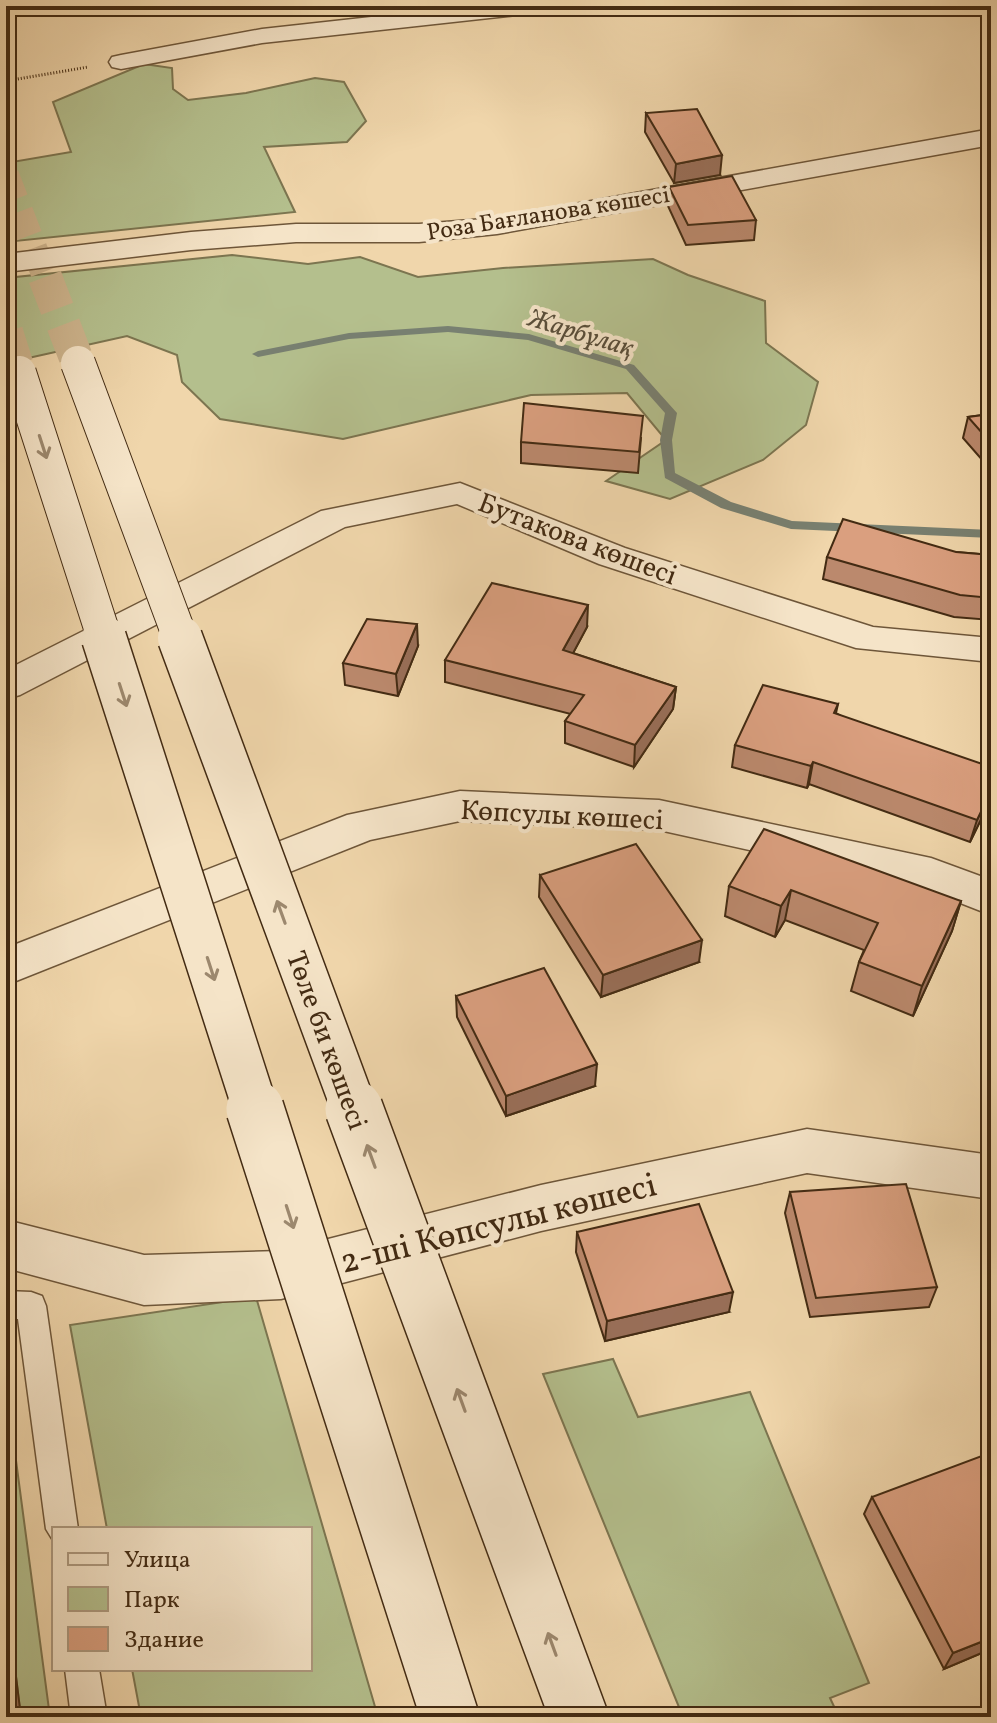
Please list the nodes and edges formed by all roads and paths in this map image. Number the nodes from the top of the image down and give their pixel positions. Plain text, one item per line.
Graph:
1 (534, 6) edge
2 (121, 62) joint
3 (6, 81) edge
4 (991, 137) edge
5 (6, 263) edge
6 (78, 363) tunnel mouth
7 (19, 373) tunnel mouth
8 (991, 650) edge
9 (6, 686) edge
10 (991, 898) edge
11 (6, 967) edge
12 (991, 1177) edge
13 (6, 1244) edge
14 (6, 1305) edge
15 (62, 1527) edge
16 (82, 1671) edge
17 (89, 1717) edge
18 (450, 1717) edge
19 (579, 1717) edge

1 - 2 street
2 - 3 path
4 - 5 street, Роза Бағланова көшесі
19 -> 6 street, Төле би көшесі, bridge
7 -> 18 street, bridge
8 - 9 street, Бутакова көшесі
10 - 11 street, Көпсулы көшесі
12 - 13 street, 2-ші Көпсулы көшесі
14 - 15 lane
16 - 17 lane

